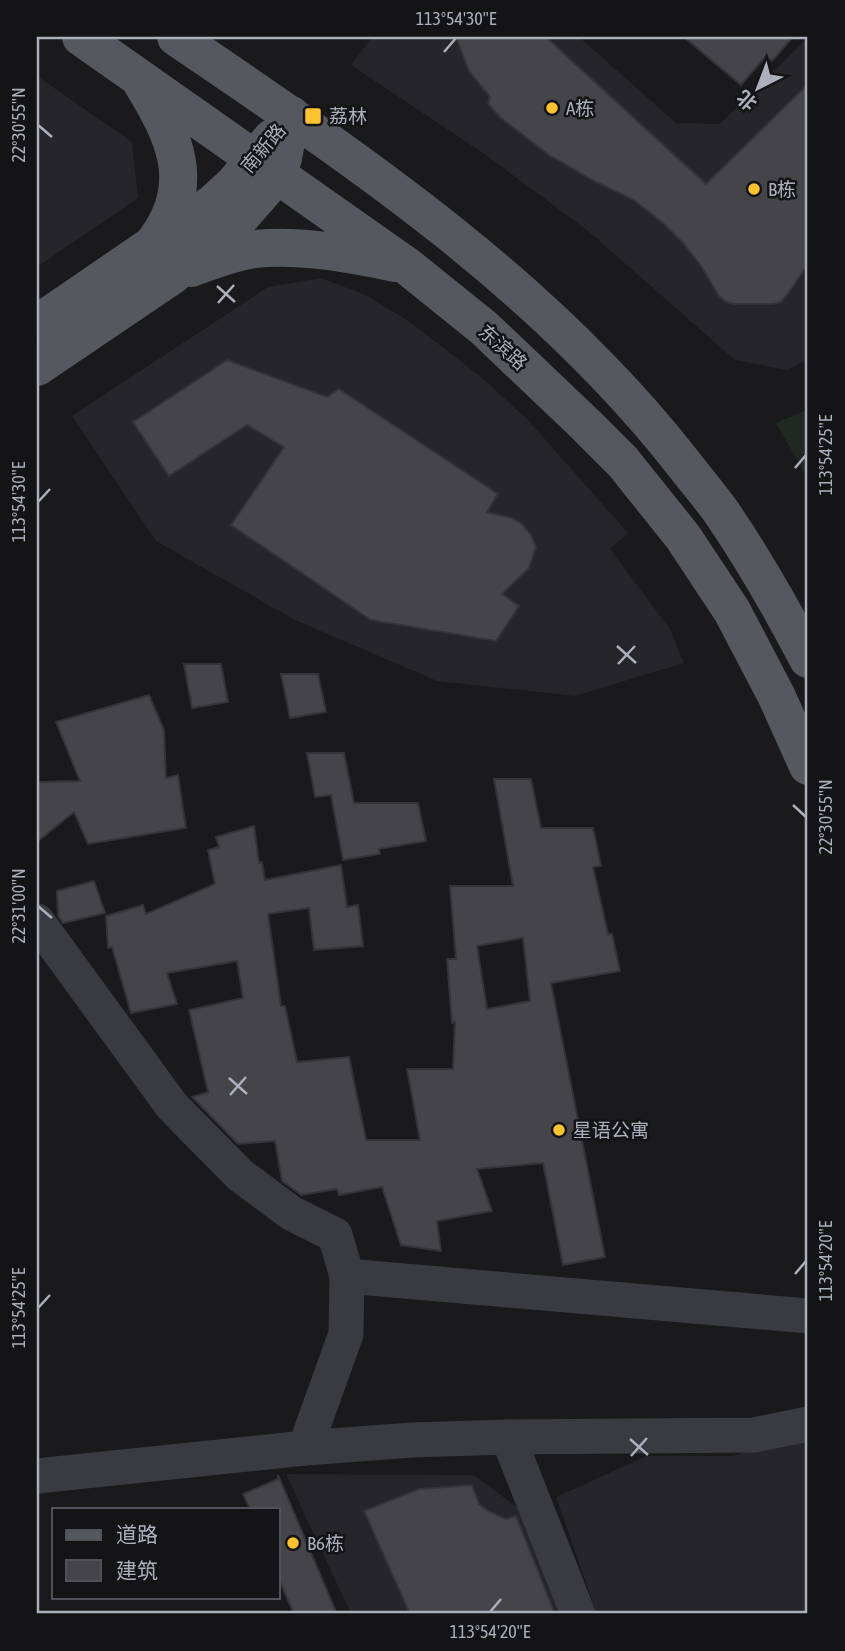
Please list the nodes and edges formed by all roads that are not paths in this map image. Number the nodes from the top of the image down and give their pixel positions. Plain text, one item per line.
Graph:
1 (81, 37) edge
2 (176, 37) edge
3 (137, 75) junction
4 (291, 115) junction
5 (265, 166) junction
6 (161, 262) junction
7 (407, 266) junction
8 (37, 324) edge
9 (37, 367) edge
10 (808, 659) edge
11 (808, 766) edge
12 (37, 920) edge
13 (347, 1276) junction
14 (808, 1316) edge
15 (808, 1424) edge
16 (508, 1437) junction
17 (305, 1448) junction
18 (37, 1476) edge
19 (578, 1614) edge

1 - 3 main road, 东滨路
2 - 4 main road
3 - 5 main road, 东滨路
3 - 6 main road
4 - 5 main road, 南新路
4 - 10 main road
5 - 6 main road, 南新路
5 - 7 main road, 东滨路
6 - 7 main road
6 - 8 main road, 南新路
6 - 9 main road, 南新路
7 - 11 main road, 东滨路
12 - 13 street
13 - 14 street
13 - 17 street
15 - 16 street
16 - 17 street
16 - 19 street
17 - 18 street

